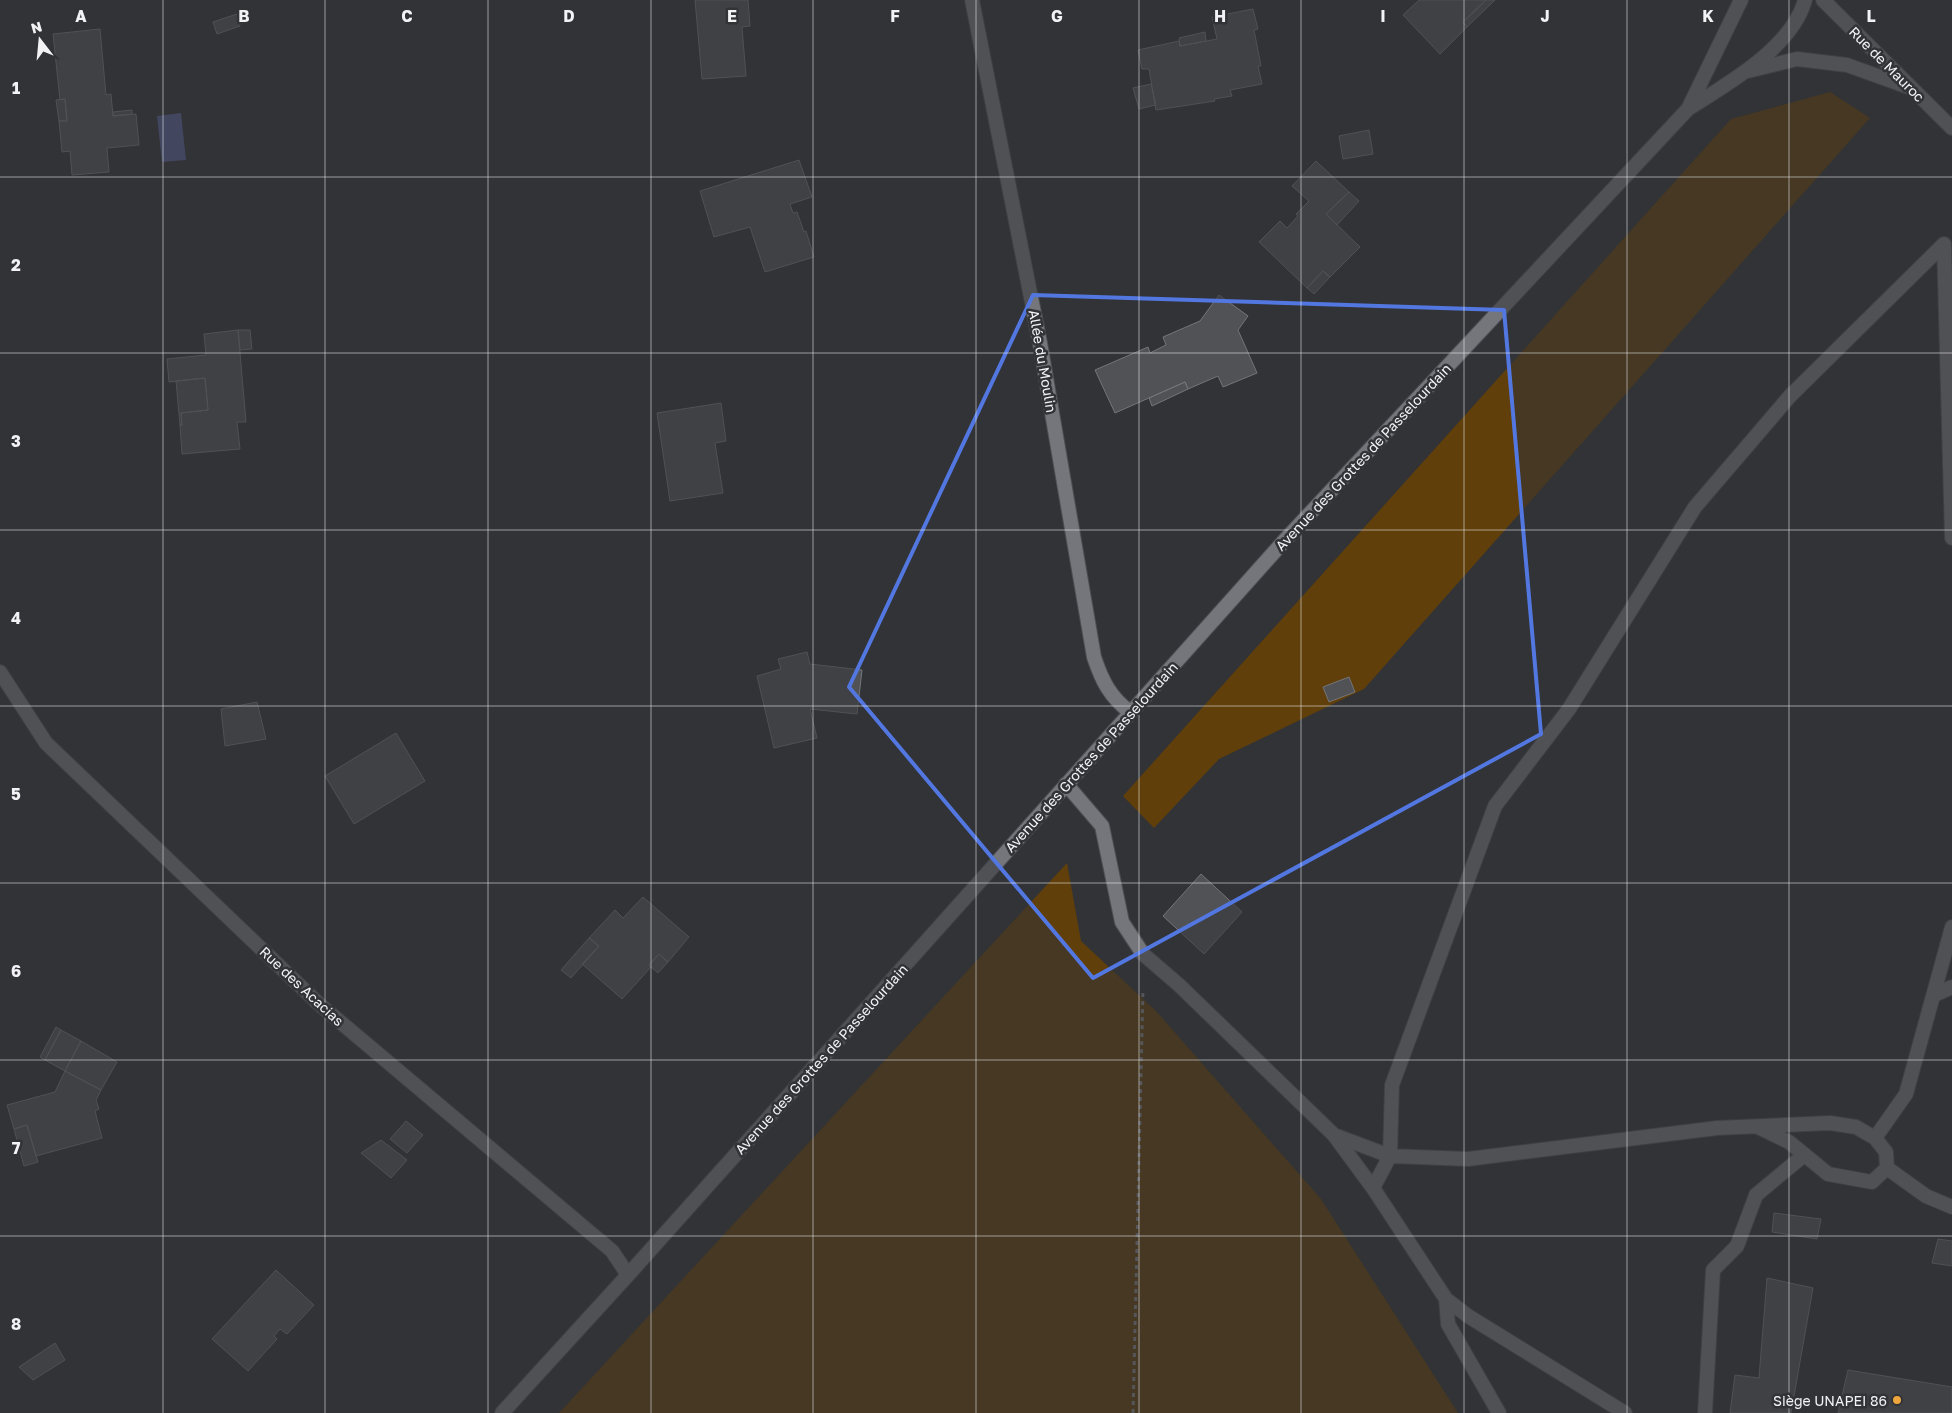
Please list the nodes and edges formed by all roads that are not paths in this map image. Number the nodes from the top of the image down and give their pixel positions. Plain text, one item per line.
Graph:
1 (972, 0) edge
2 (1741, 0) edge
3 (1805, 0) edge
4 (1822, 0) edge
5 (1747, 71) junction
6 (1911, 88) junction
7 (1688, 109) junction
8 (1952, 128) edge
9 (1952, 538) edge
10 (0, 672) edge
11 (1130, 712) junction
12 (1066, 784) junction
13 (1952, 927) edge
14 (1952, 987) edge
15 (1934, 995) junction
16 (1758, 1127) junction
17 (1334, 1136) junction
18 (1875, 1138) junction
19 (1804, 1155) junction
20 (1390, 1156) junction
21 (1887, 1168) junction
22 (1373, 1188) junction
23 (1952, 1207) edge
24 (628, 1275) junction
25 (1446, 1299) junction
26 (502, 1413) edge
27 (1500, 1413) edge
28 (1625, 1413) edge
29 (1705, 1413) edge

1 - 11 street, Allée du Moulin
2 - 7 street, Avenue des Grottes de Passelourdain
3 - 5 street, Avenue des Grottes de Passelourdain
4 - 6 street, Rue de Mauroc
5 - 6 street, Avenue des Grottes de Passelourdain
5 - 7 street, Avenue des Grottes de Passelourdain
6 - 8 street, Rue de Mauroc
7 - 11 street, Avenue des Grottes de Passelourdain
9 - 20 street
10 - 24 street, Rue des Acacias
11 - 12 street, Avenue des Grottes de Passelourdain
12 - 17 street
12 - 24 street, Avenue des Grottes de Passelourdain
13 - 15 street
14 - 15 street
15 - 18 street
16 - 18 street
16 - 19 street
16 - 20 street
17 - 20 street
17 - 22 street
18 - 21 street
19 - 21 street
19 - 29 street
20 - 22 street
21 - 23 street
22 - 25 street
24 - 26 street, Avenue des Grottes de Passelourdain
25 - 27 street
25 - 28 street

